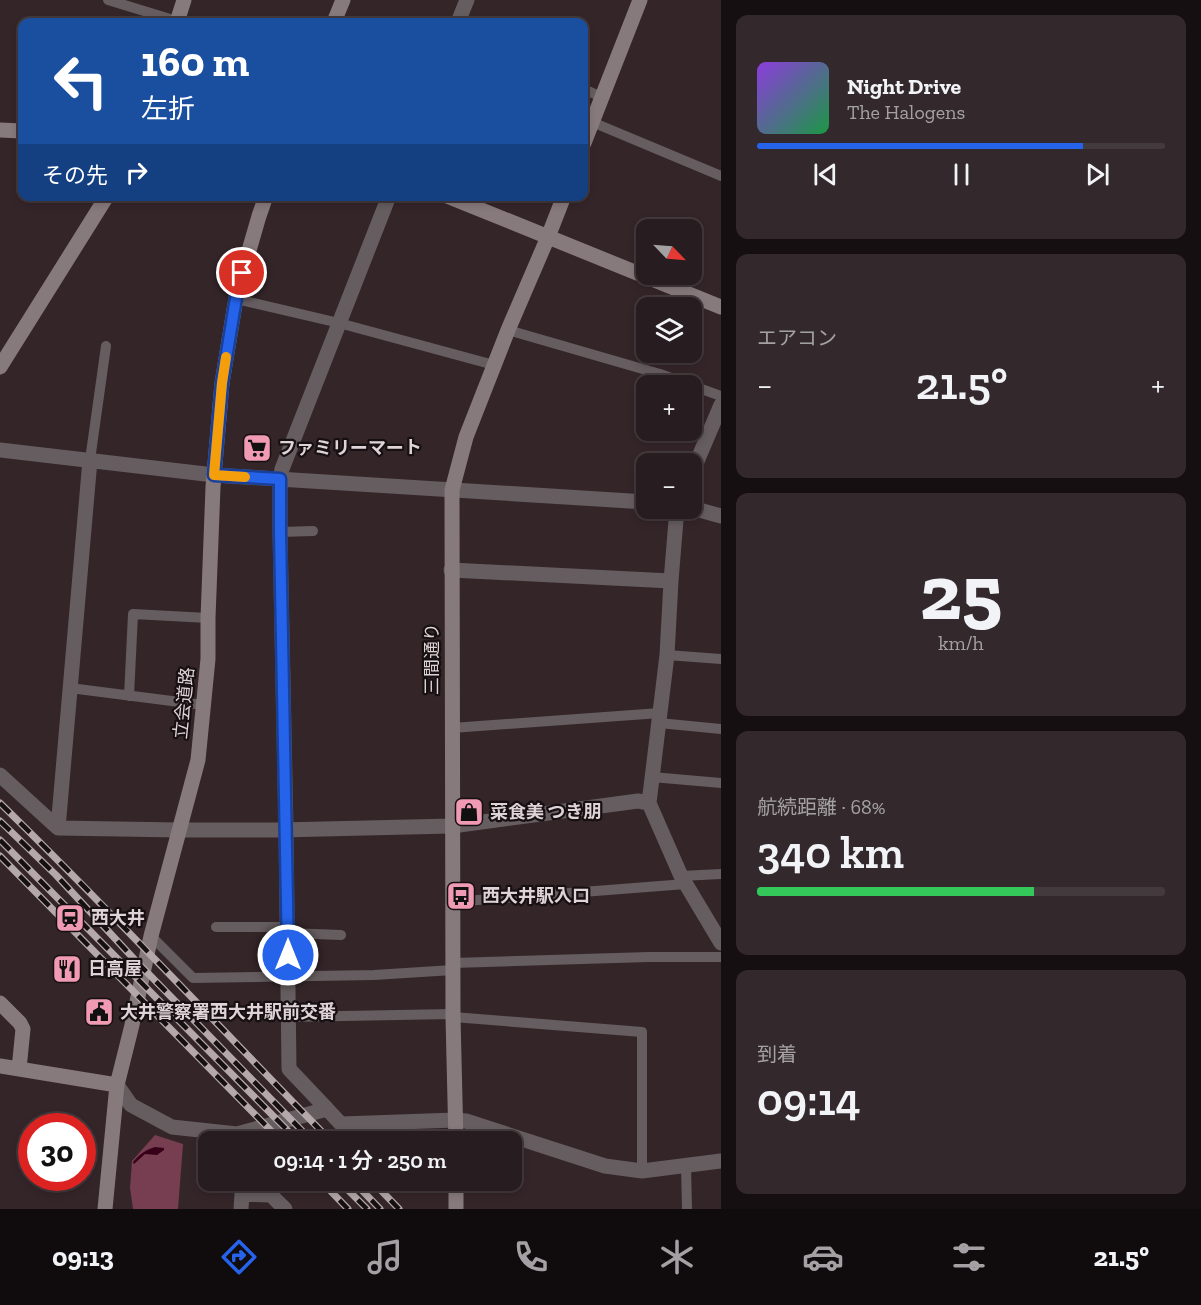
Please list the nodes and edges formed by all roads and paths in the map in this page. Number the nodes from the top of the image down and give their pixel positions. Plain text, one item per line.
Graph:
1 (108, 0) edge
2 (184, 0) edge
3 (344, 0) edge
4 (467, 0) edge
5 (640, 0) edge
6 (165, 18) edge
7 (179, 18) edge
8 (336, 18) edge
9 (460, 18) edge
10 (588, 91) edge
11 (601, 97) junction
12 (591, 122) junction
13 (0, 130) edge
14 (18, 131) edge
15 (588, 131) edge
16 (721, 176) edge
17 (104, 201) edge
18 (264, 201) edge
19 (387, 201) edge
20 (459, 201) edge
21 (562, 201) edge
22 (548, 237) junction
23 (236, 299) junction
24 (721, 307) edge
25 (339, 324) junction
26 (508, 330) junction
27 (106, 345) dead end
28 (494, 364) junction
29 (0, 367) edge
30 (721, 396) edge
31 (721, 405) edge
32 (0, 450) edge
33 (701, 453) edge
34 (90, 460) junction
35 (214, 475) junction
36 (280, 479) junction
37 (452, 490) junction
38 (636, 501) edge
39 (702, 511) edge
40 (721, 516) edge
41 (676, 519) edge
42 (313, 531) dead end
43 (280, 532) junction
44 (451, 570) junction
45 (671, 581) junction
46 (208, 618) junction
47 (667, 655) junction
48 (721, 658) edge
49 (70, 688) junction
50 (129, 696) junction
51 (203, 705) junction
52 (659, 718) junction
53 (452, 728) junction
54 (721, 729) edge
55 (0, 775) edge
56 (652, 777) junction
57 (721, 783) edge
58 (649, 803) junction
59 (452, 826) junction
60 (58, 828) junction
61 (179, 830) junction
62 (286, 830) junction
63 (721, 874) edge
64 (684, 880) junction
65 (452, 902) junction
66 (216, 927) dead end
67 (288, 930) junction
68 (341, 935) dead end
69 (151, 936) junction
70 (720, 938) edge
71 (721, 957) edge
72 (453, 967) junction
73 (288, 976) junction
74 (0, 1003) edge
75 (453, 1016) junction
76 (288, 1017) junction
77 (0, 1066) edge
78 (19, 1069) junction
79 (117, 1085) junction
80 (327, 1109) junction
81 (456, 1120) junction
82 (259, 1131) edge
83 (456, 1131) edge
84 (198, 1132) edge
85 (721, 1161) edge
86 (686, 1166) junction
87 (642, 1171) junction
88 (456, 1191) edge
89 (242, 1194) edge
90 (105, 1209) edge
91 (285, 1209) edge
92 (456, 1209) edge
93 (687, 1209) edge

1 - 6 lane
2 - 7 street
3 - 8 street
4 - 9 street
5 - 11 street
10 - 11 lane
11 - 12 street
12 - 15 street
12 - 16 lane
13 - 14 street
17 - 29 street
18 - 23 street, 立会道路
19 - 25 street
20 - 22 street
21 - 22 street, 三間通り
22 - 24 street
22 - 26 street, 三間通り
23 - 25 lane
23 - 35 street, 立会道路
25 - 28 lane
25 - 36 street
26 - 28 street, 三間通り
26 - 30 lane
27 - 34 lane
28 - 37 street, 三間通り
31 - 33 street
32 - 34 street
34 - 35 street
34 - 49 street
35 - 36 street
35 - 46 street, 立会道路
36 - 37 street
36 - 43 street
37 - 38 street
37 - 44 street, 三間通り
39 - 40 street
41 - 45 street
42 - 43 lane
43 - 62 street
44 - 45 street
44 - 53 street, 三間通り
45 - 47 street
46 - 50 lane
46 - 51 street, 立会道路
47 - 48 lane
47 - 52 street
49 - 50 lane
49 - 60 street
50 - 51 lane
51 - 61 street, 立会道路
52 - 53 lane
52 - 54 lane
52 - 56 street
53 - 59 street, 三間通り
55 - 60 street
56 - 57 lane
56 - 58 street
58 - 59 street
58 - 64 street
59 - 62 street
59 - 65 street, 三間通り
60 - 61 street
61 - 62 street
61 - 69 street, 立会道路
62 - 67 street
63 - 64 lane
64 - 65 lane
64 - 70 street
65 - 72 street, 三間通り
66 - 67 lane
67 - 68 lane
67 - 73 street
69 - 73 lane
69 - 79 street, 立会道路
71 - 72 lane
72 - 73 lane
72 - 75 street, 三間通り
73 - 76 street
74 - 78 street
75 - 76 lane
75 - 81 street, 三間通り
75 - 87 lane
76 - 80 street
77 - 78 street
78 - 79 street
79 - 84 street
79 - 90 street
80 - 81 street
80 - 82 street
81 - 83 street, 三間通り
81 - 87 street
85 - 86 street
86 - 87 street
86 - 93 lane
88 - 92 street
89 - 91 street

